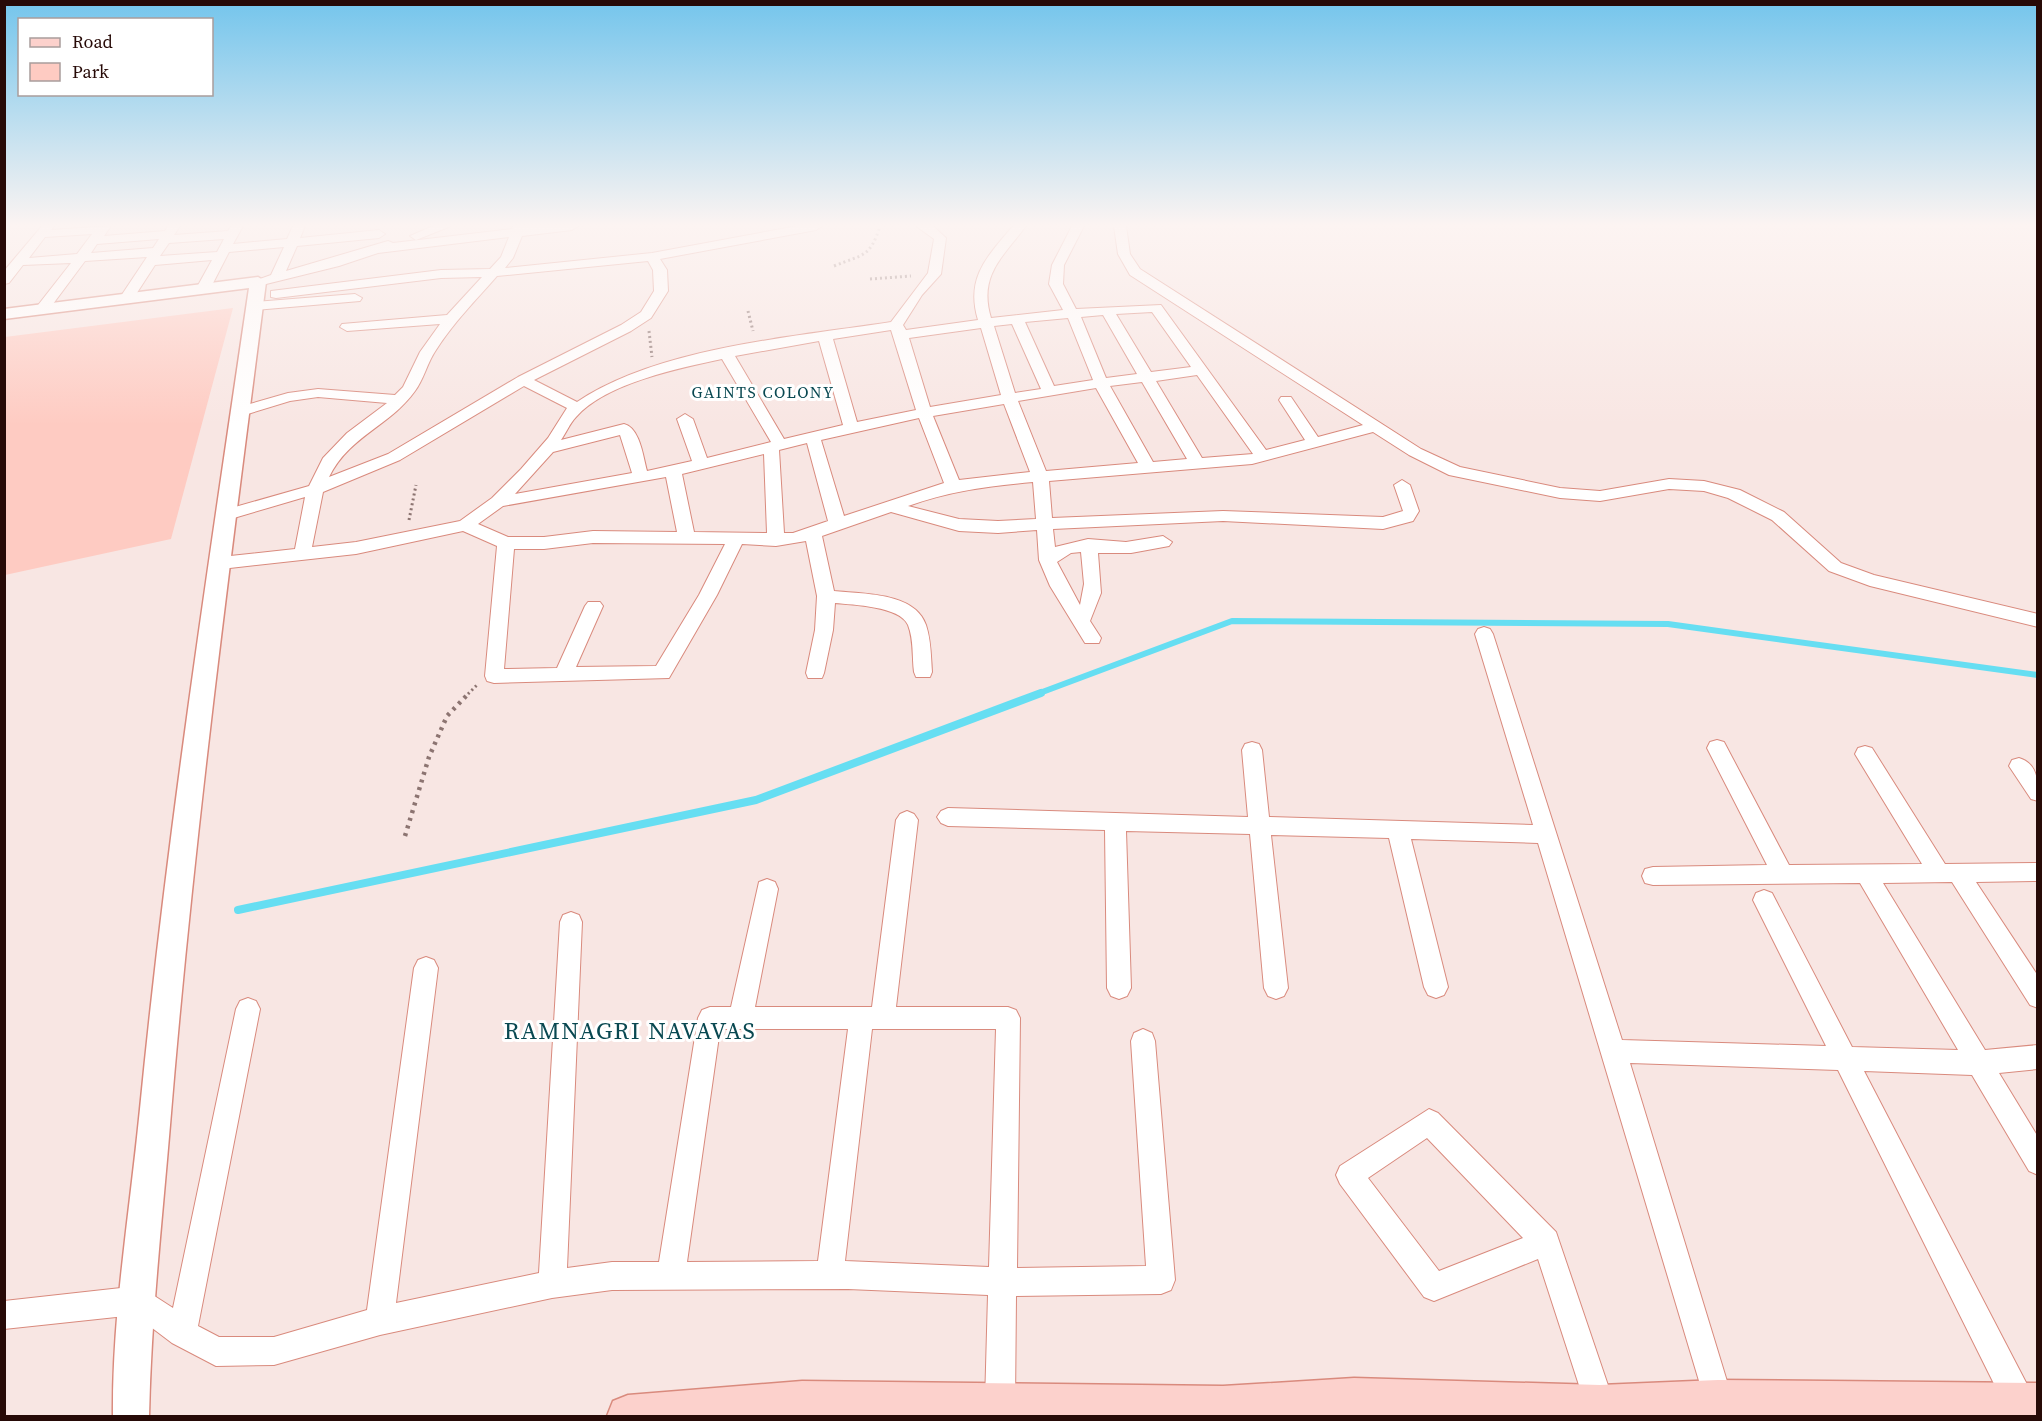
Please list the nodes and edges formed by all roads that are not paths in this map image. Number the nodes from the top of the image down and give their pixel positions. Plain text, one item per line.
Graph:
1 (55, 292) edge
2 (130, 292) edge
3 (175, 292) edge
4 (262, 292) edge
5 (290, 292) edge
6 (476, 292) edge
7 (660, 292) edge
8 (917, 292) edge
9 (982, 292) edge
10 (1061, 292) edge
11 (1167, 292) edge
12 (276, 294) dead end
13 (126, 298) junction
14 (355, 298) dead end
15 (255, 306) junction
16 (42, 309) junction
17 (1107, 311) junction
18 (1072, 313) junction
19 (4, 314) edge
20 (1016, 318) junction
21 (451, 320) junction
22 (985, 322) junction
23 (347, 327) dead end
24 (899, 330) junction
25 (825, 337) junction
26 (727, 354) junction
27 (1198, 371) junction
28 (1148, 379) junction
29 (523, 380) junction
30 (1101, 383) junction
31 (1050, 393) junction
32 (399, 400) junction
33 (1010, 400) junction
34 (1286, 400) dead end
35 (578, 408) junction
36 (241, 411) junction
37 (924, 412) junction
38 (685, 419) dead end
39 (1377, 426) junction
40 (851, 427) junction
41 (813, 437) junction
42 (1315, 442) junction
43 (776, 446) junction
44 (546, 449) junction
45 (1263, 457) junction
46 (1198, 464) junction
47 (701, 465) junction
48 (1148, 468) junction
49 (673, 471) junction
50 (641, 477) junction
51 (1040, 477) junction
52 (1402, 485) dead end
53 (954, 487) junction
54 (315, 489) junction
55 (498, 502) junction
56 (890, 506) junction
57 (227, 515) junction
58 (837, 522) junction
59 (1045, 524) junction
60 (465, 525) junction
61 (813, 535) junction
62 (686, 536) junction
63 (736, 539) junction
64 (776, 540) junction
65 (1162, 542) dead end
66 (506, 543) junction
67 (1088, 545) junction
68 (303, 556) junction
69 (1048, 560) junction
70 (221, 563) junction
71 (826, 596) junction
72 (594, 606) dead end
73 (1081, 621) junction
74 (2037, 621) edge
75 (1484, 634) dead end
76 (1092, 638) dead end
77 (923, 672) dead end
78 (815, 673) dead end
79 (563, 676) junction
80 (1717, 747) dead end
81 (1252, 750) dead end
82 (1865, 754) dead end
83 (2019, 766) dead end
84 (2037, 793) edge
85 (948, 817) dead end
86 (907, 820) dead end
87 (1115, 822) junction
88 (1258, 826) junction
89 (1398, 830) junction
90 (1546, 834) junction
91 (2037, 872) edge
92 (1949, 873) junction
93 (1866, 874) junction
94 (1783, 875) junction
95 (1653, 876) dead end
96 (766, 889) dead end
97 (1764, 900) dead end
98 (571, 922) dead end
99 (426, 968) dead end
100 (1436, 987) dead end
101 (1119, 988) dead end
102 (1276, 988) dead end
103 (2037, 997) edge
104 (248, 1009) dead end
105 (741, 1017) junction
106 (872, 1018) junction
107 (1143, 1041) dead end
108 (1613, 1051) junction
109 (2037, 1057) edge
110 (1846, 1061) junction
111 (1979, 1063) junction
112 (2037, 1162) edge
113 (1545, 1242) junction
114 (671, 1275) junction
115 (830, 1275) junction
116 (1003, 1282) junction
117 (552, 1284) junction
118 (139, 1300) junction
119 (4, 1315) edge
120 (380, 1321) junction
121 (182, 1333) junction
122 (131, 1362) junction
123 (1718, 1401) junction
124 (1000, 1403) junction
125 (2029, 1404) edge
126 (1599, 1406) junction
127 (1355, 1407) edge
128 (800, 1409) edge
129 (1053, 1410) edge
130 (1224, 1412) edge
131 (116, 1416) edge
132 (131, 1416) edge
133 (628, 1416) edge

1 - 16 street
2 - 13 street
3 - 13 street
4 - 15 street
5 - 12 street
6 - 21 street
7 - 29 street
8 - 24 street
9 - 22 street
10 - 18 street
11 - 39 street
13 - 16 street
14 - 15 street
15 - 36 street
16 - 19 street
17 - 18 street
17 - 27 street
17 - 28 street
18 - 20 street
18 - 30 street
20 - 22 street
20 - 31 street
21 - 23 street
21 - 32 street
22 - 24 street
22 - 33 street
24 - 25 street
24 - 37 street
25 - 26 street
25 - 40 street
26 - 35 street
26 - 43 street
27 - 28 street
27 - 45 street
28 - 30 street
28 - 46 street
29 - 35 street
29 - 54 street
30 - 31 street
30 - 48 street
31 - 33 street
32 - 36 street
32 - 54 street
33 - 37 street
33 - 51 street
34 - 42 street
35 - 44 street
36 - 57 street
37 - 40 street
37 - 53 street
38 - 47 street
39 - 42 street
39 - 74 street
40 - 41 street
41 - 43 street
41 - 58 street
42 - 45 street
43 - 47 street
43 - 64 street
44 - 50 street
44 - 55 street
45 - 46 street
46 - 48 street
47 - 49 street
48 - 51 street
49 - 50 street
49 - 62 street
50 - 55 street
51 - 53 street
51 - 59 street
52 - 59 street
53 - 56 street
54 - 57 street
54 - 68 street
55 - 60 street
56 - 58 street
56 - 59 street
57 - 70 street
58 - 61 street
59 - 69 street
60 - 66 street
60 - 68 street
61 - 64 street
61 - 71 street
62 - 63 street
62 - 66 street
63 - 64 street
63 - 79 street
65 - 67 street
66 - 79 street
67 - 69 street
67 - 73 street
68 - 70 street
69 - 73 street
70 - 118 street
71 - 77 street
71 - 78 street
72 - 79 street
73 - 76 street
75 - 90 street
80 - 94 street
81 - 88 street
82 - 92 street
83 - 84 street
85 - 87 street
86 - 106 street
87 - 88 street
87 - 101 street
88 - 89 street
88 - 102 street
89 - 90 street
89 - 100 street
90 - 108 street
91 - 92 street
92 - 93 street
92 - 103 street
93 - 94 street
93 - 111 street
94 - 95 street
96 - 105 street
97 - 110 street
98 - 117 street
99 - 120 street
104 - 121 street
105 - 106 street
105 - 114 street
106 - 115 street
106 - 116 street
107 - 116 street
108 - 110 street
108 - 123 street
109 - 111 street
110 - 111 street
110 - 125 street
111 - 112 street
113 - 113 street
113 - 126 street
114 - 115 street
114 - 117 street
115 - 116 street
116 - 124 street
117 - 120 street
118 - 119 street
118 - 121 street
118 - 122 street
120 - 121 street
122 - 131 street
122 - 132 street
123 - 125 main road
123 - 126 main road
124 - 128 main road
124 - 129 main road
126 - 127 main road
127 - 130 main road
128 - 133 main road
129 - 130 main road

